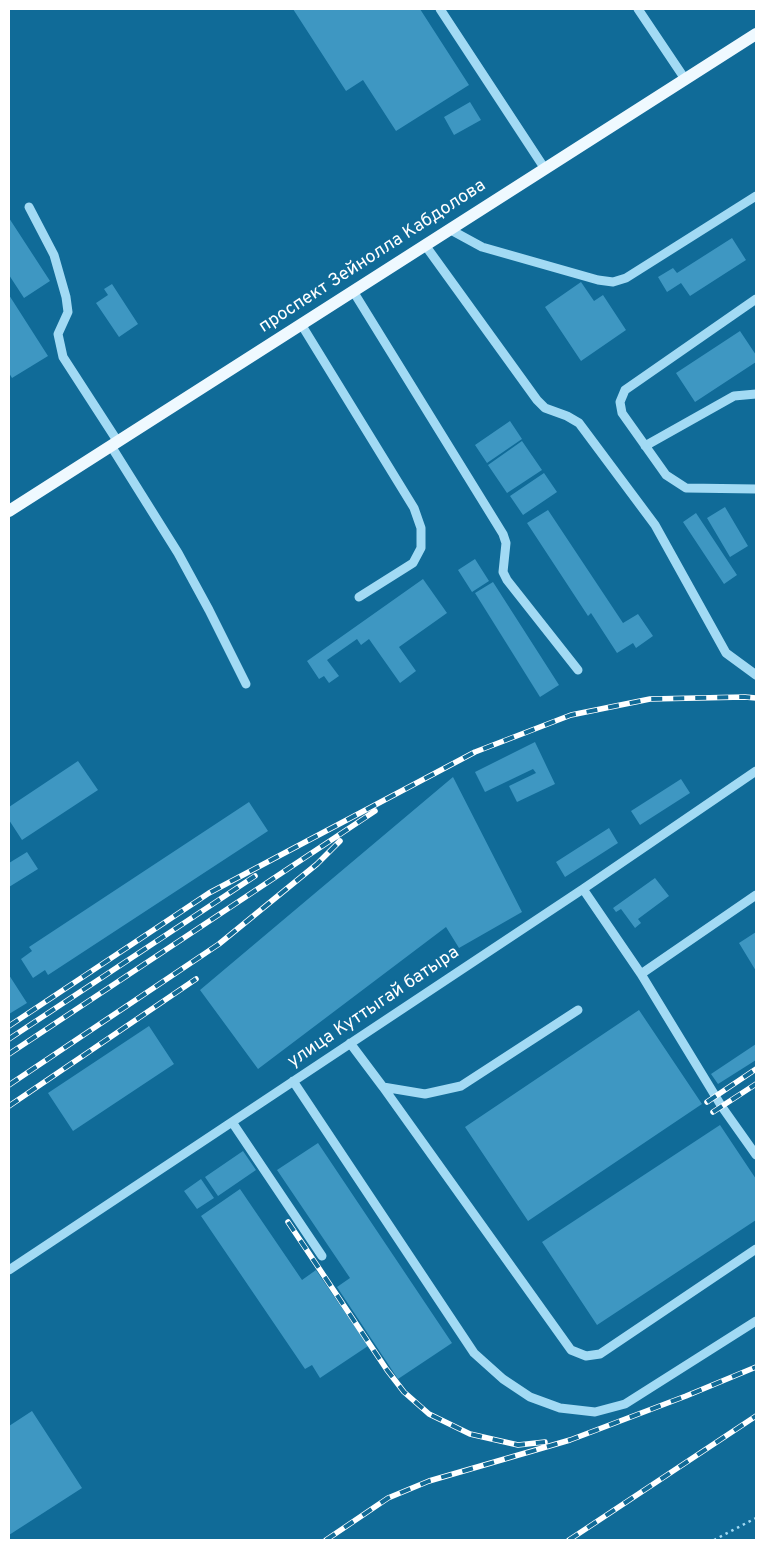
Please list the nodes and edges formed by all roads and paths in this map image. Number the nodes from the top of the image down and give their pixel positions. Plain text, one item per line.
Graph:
1 (440, 9) edge
2 (638, 9) edge
3 (756, 34) edge
4 (685, 79) junction
5 (545, 169) junction
6 (756, 196) edge
7 (29, 207) dead end
8 (449, 229) junction
9 (425, 245) junction
10 (353, 291) junction
11 (756, 299) edge
12 (301, 324) junction
13 (756, 394) edge
14 (114, 444) junction
15 (645, 446) junction
16 (756, 489) edge
17 (9, 511) edge
18 (358, 598) dead end
19 (578, 670) dead end
20 (756, 675) edge
21 (246, 684) dead end
22 (756, 771) edge
23 (583, 889) junction
24 (756, 895) edge
25 (641, 974) junction
26 (578, 1010) dead end
27 (350, 1043) junction
28 (293, 1081) junction
29 (383, 1087) junction
30 (232, 1122) junction
31 (756, 1155) edge
32 (756, 1249) edge
33 (322, 1256) dead end
34 (9, 1270) edge
35 (756, 1322) edge
36 (756, 1518) edge
37 (714, 1540) edge

1 - 5 street
2 - 4 street
3 - 4 main road, проспект Зейнолла Кабдолова
4 - 5 main road, проспект Зейнолла Кабдолова
5 - 8 main road, проспект Зейнолла Кабдолова
6 - 8 street
7 - 14 street
8 - 9 main road, проспект Зейнолла Кабдолова
9 - 10 main road, проспект Зейнолла Кабдолова
9 - 20 street
10 - 12 main road, проспект Зейнолла Кабдолова
10 - 19 street
11 - 15 street
12 - 14 main road, проспект Зейнолла Кабдолова
12 - 18 street
13 - 15 street
14 - 17 main road, проспект Зейнолла Кабдолова
14 - 21 street
15 - 16 street
22 - 23 street, улица Куттыгай батыра
23 - 25 street
23 - 27 street, улица Куттыгай батыра
24 - 25 street
25 - 31 street
26 - 29 street
27 - 28 street, улица Куттыгай батыра
27 - 29 street
28 - 30 street, улица Куттыгай батыра
28 - 35 street
29 - 32 street
30 - 33 street
30 - 34 street, улица Куттыгай батыра
36 - 37 path

